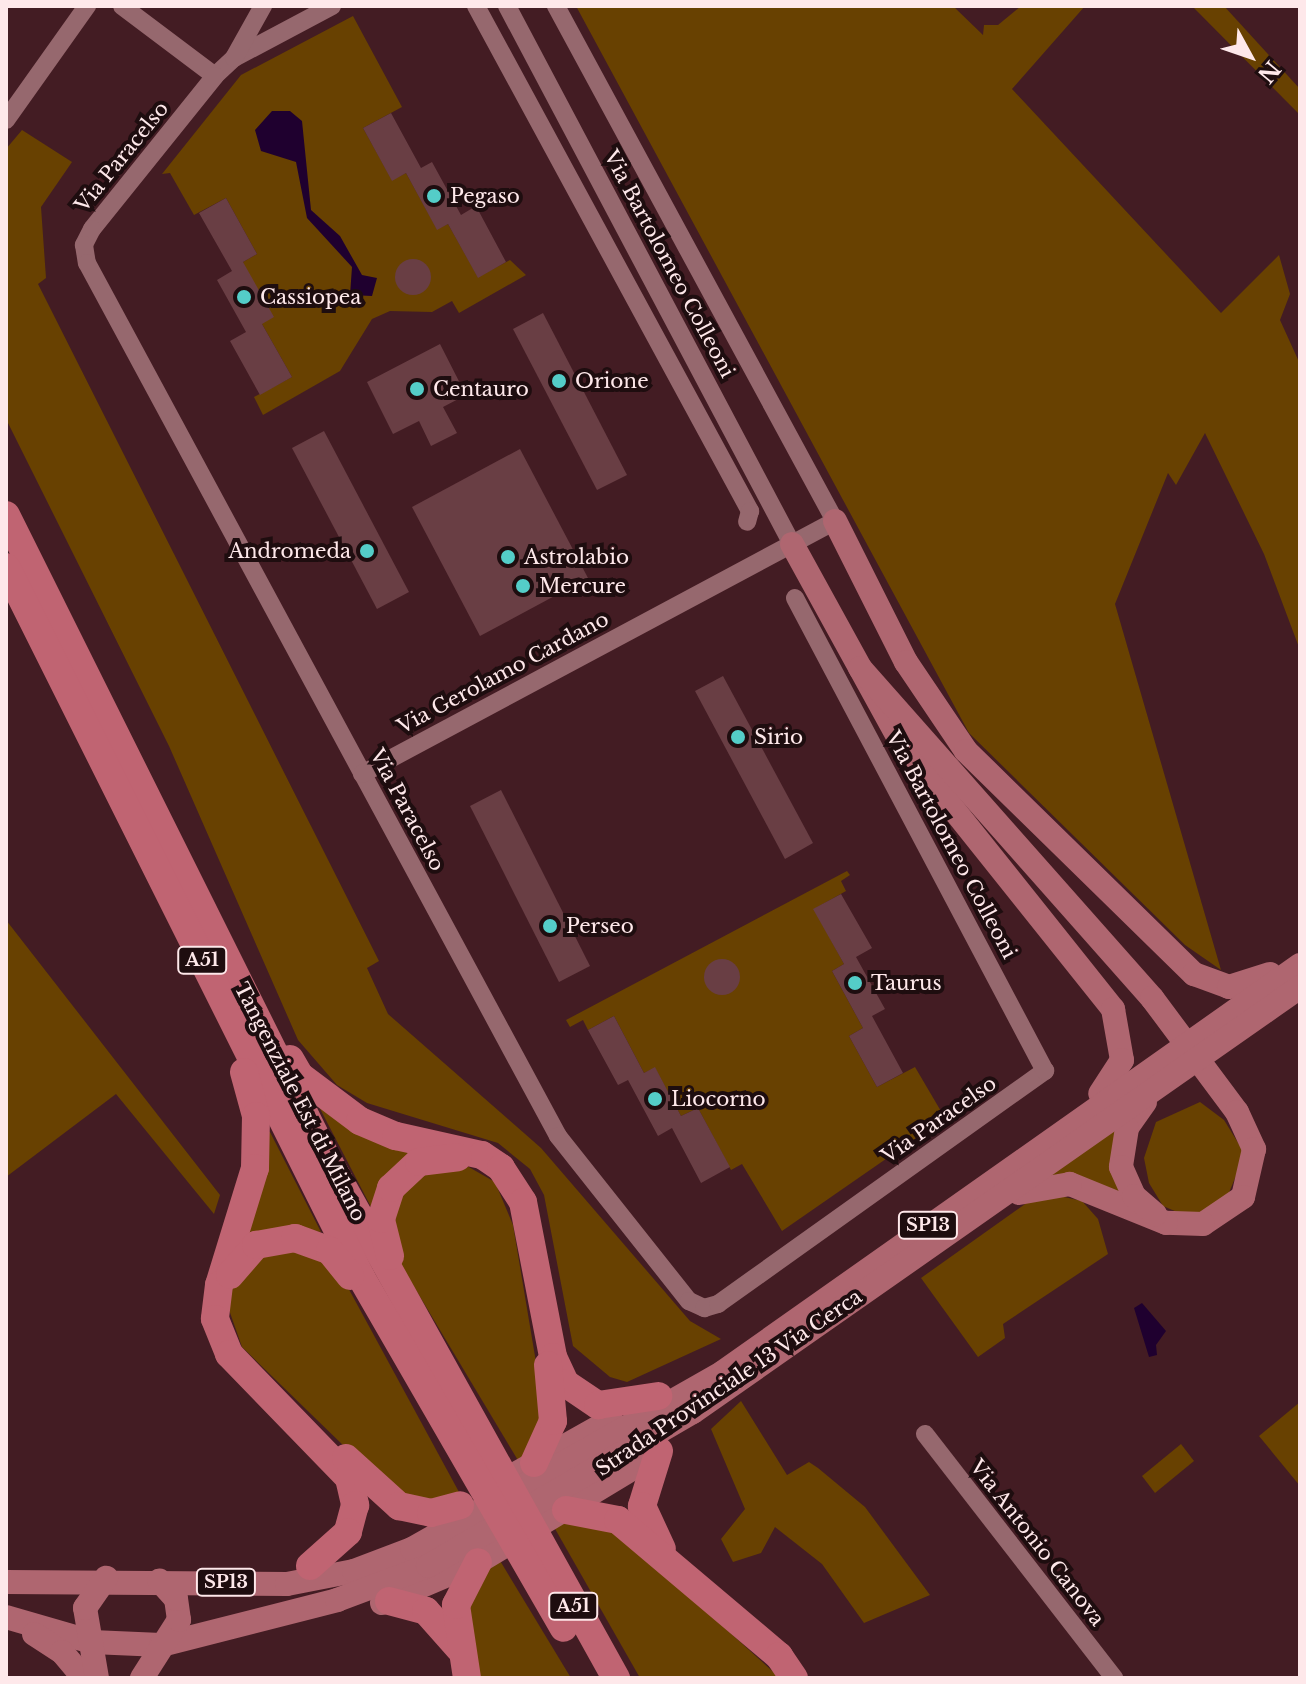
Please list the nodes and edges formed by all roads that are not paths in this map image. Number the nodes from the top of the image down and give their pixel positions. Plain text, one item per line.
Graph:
1 (87, 6) edge
2 (122, 6) edge
3 (263, 6) edge
4 (332, 6) edge
5 (476, 6) edge
6 (507, 6) edge
7 (556, 6) edge
8 (234, 58) junction
9 (215, 76) junction
10 (6, 120) edge
11 (6, 515) edge
12 (835, 521) junction
13 (747, 522) dead end
14 (792, 544) junction
15 (6, 567) edge
16 (795, 598) dead end
17 (906, 662) junction
18 (860, 668) junction
19 (362, 774) junction
20 (972, 794) junction
21 (1300, 957) edge
22 (217, 964) junction
23 (1300, 965) edge
24 (1300, 987) edge
25 (1045, 1071) joint
26 (1171, 1078) junction
27 (1057, 1133) junction
28 (987, 1206) junction
29 (1166, 1223) junction
30 (399, 1296) junction
31 (799, 1317) junction
32 (402, 1350) junction
33 (777, 1354) junction
34 (658, 1396) junction
35 (925, 1434) dead end
36 (659, 1451) junction
37 (534, 1463) junction
38 (479, 1488) junction
39 (566, 1510) junction
40 (478, 1562) junction
41 (673, 1562) junction
42 (310, 1566) junction
43 (6, 1571) edge
44 (106, 1578) junction
45 (159, 1580) junction
46 (6, 1582) edge
47 (389, 1601) junction
48 (6, 1619) edge
49 (258, 1620) junction
50 (92, 1642) junction
51 (168, 1643) junction
52 (460, 1649) junction
53 (609, 1676) edge
54 (84, 1678) edge
55 (97, 1678) edge
56 (142, 1678) edge
57 (467, 1678) edge
58 (794, 1678) edge
59 (1114, 1678) edge

1 - 10 street
2 - 9 street
3 - 8 street
4 - 8 street, Via Paracelso
5 - 13 street
6 - 14 street, Via Bartolomeo Colleoni
7 - 12 street, Via Bartolomeo Colleoni
8 - 9 street, Via Paracelso
9 - 19 street, Via Paracelso
11 - 22 highway, Tangenziale Est di Milano / A51
12 - 14 street, Via Gerolamo Cardano
12 - 17 main road
14 - 18 main road
14 - 19 street, Via Gerolamo Cardano
15 - 22 highway, Tangenziale Est di Milano / A51
16 - 25 street, Via Bartolomeo Colleoni
17 - 20 main road
17 - 21 main road
18 - 20 main road
18 - 27 main road
19 - 25 street, Via Paracelso
20 - 29 main road
22 - 30 highway, Tangenziale Est di Milano / A51
22 - 32 highway, Tangenziale Est di Milano / A51
22 - 34 highway
22 - 42 highway
23 - 27 main road, Strada Provinciale 13 Via Cerca / SP13
24 - 26 main road, Strada Provinciale 13 Via Cerca / SP13
26 - 28 main road, Strada Provinciale 13 Via Cerca / SP13
26 - 29 main road
27 - 31 main road, Strada Provinciale 13 Via Cerca / SP13
28 - 29 main road
28 - 33 main road, Strada Provinciale 13 Via Cerca / SP13
30 - 37 highway
30 - 38 highway, Tangenziale Est di Milano / A51
31 - 34 main road
31 - 45 main road, Strada Provinciale 13 Via Cerca / SP13
32 - 38 highway, Tangenziale Est di Milano / A51
32 - 38 highway
33 - 36 main road
33 - 49 main road, Strada Provinciale 13 Via Cerca / SP13
34 - 37 main road
35 - 59 street, Via Antonio Canova
36 - 39 main road
36 - 41 highway
37 - 38 main road
38 - 42 main road
38 - 53 highway, Tangenziale Est di Milano / A51
39 - 40 main road
39 - 41 highway
40 - 47 main road
40 - 52 highway
41 - 58 highway
42 - 43 main road
44 - 45 main road, Strada Provinciale 13 Via Cerca / SP13
44 - 46 main road, Strada Provinciale 13 Via Cerca / SP13
44 - 50 main road
45 - 51 main road
47 - 49 main road
47 - 52 highway
48 - 50 main road, Strada Provinciale 13 Via Cerca / SP13
48 - 54 main road
49 - 51 main road, Strada Provinciale 13 Via Cerca / SP13
50 - 51 main road, Strada Provinciale 13 Via Cerca / SP13
50 - 55 main road
51 - 56 main road
52 - 57 highway

